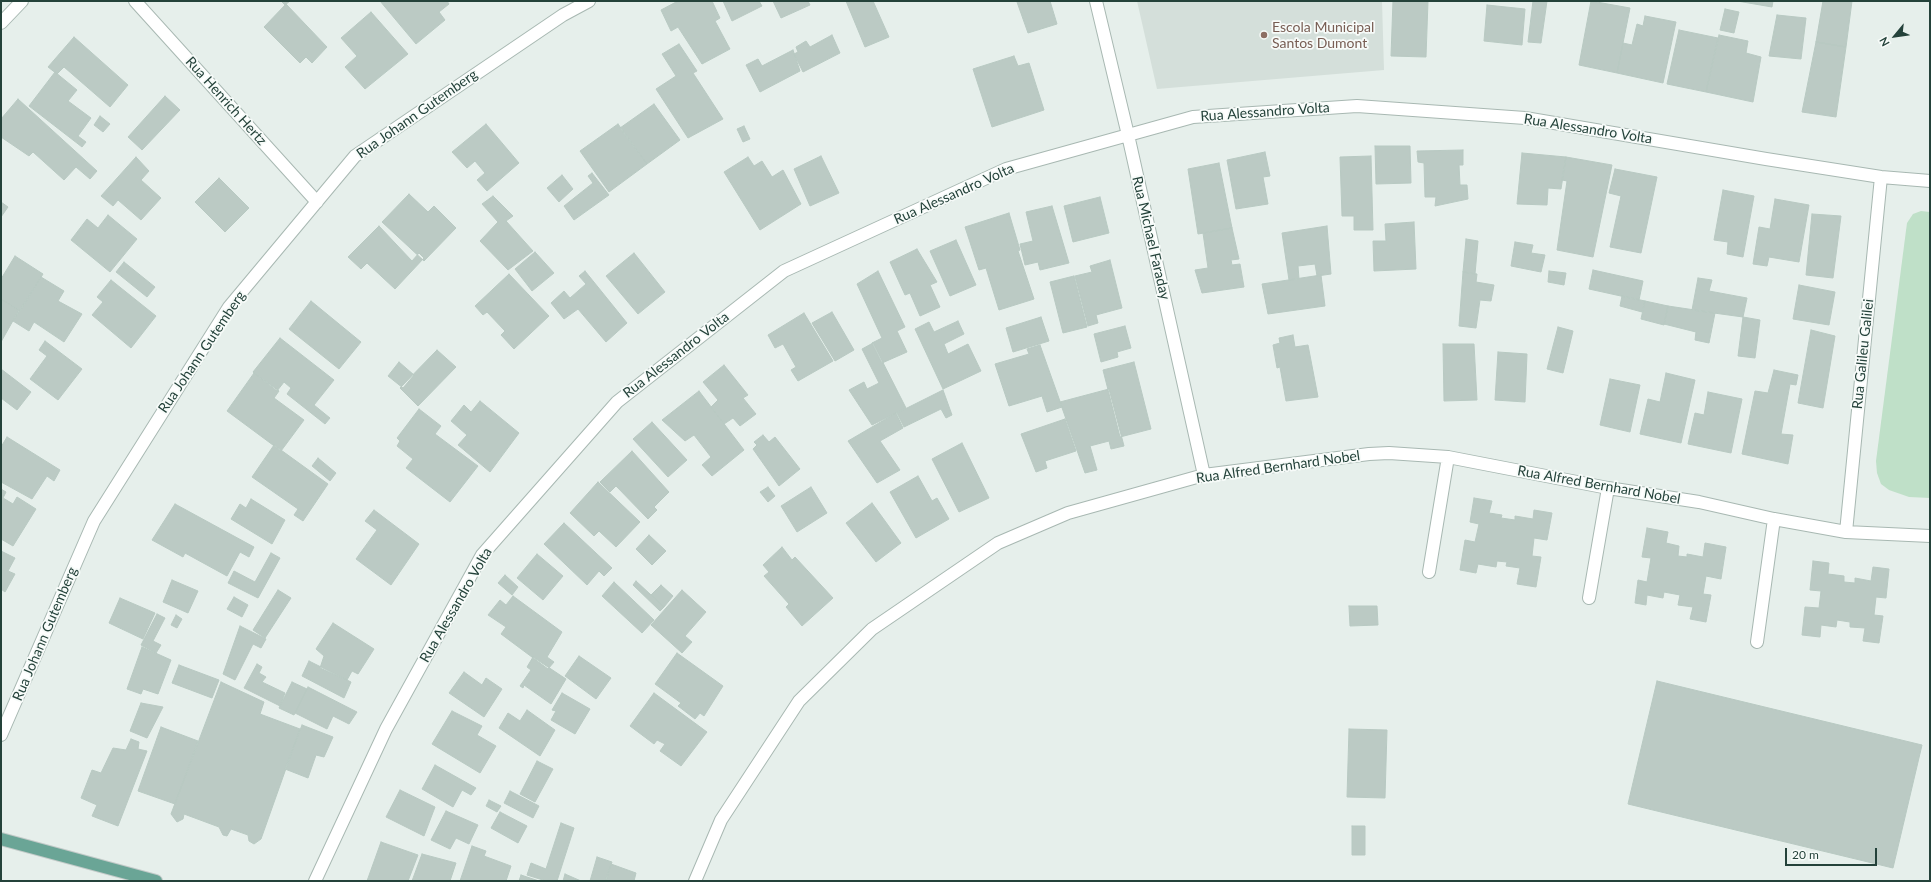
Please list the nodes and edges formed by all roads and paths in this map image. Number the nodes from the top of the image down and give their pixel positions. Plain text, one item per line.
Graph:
1 (22, 1) edge
2 (135, 1) edge
3 (589, 1) edge
4 (1096, 1) edge
5 (1, 24) edge
6 (1128, 134) junction
7 (1881, 177) junction
8 (1930, 181) edge
9 (317, 202) junction
10 (1448, 457) junction
11 (1204, 475) junction
12 (1608, 488) junction
13 (1774, 519) junction
14 (1846, 532) junction
15 (1930, 536) edge
16 (1429, 572) dead end
17 (1589, 598) dead end
18 (1757, 642) dead end
19 (1, 735) edge
20 (1, 839) edge
21 (156, 881) edge
22 (315, 881) edge
23 (695, 881) edge

1 - 5 street
2 - 9 street, Rua Henrich Hertz
3 - 9 street, Rua Johann Gutemberg
4 - 6 street, Rua Michael Faraday
6 - 7 street, Rua Alessandro Volta
6 - 11 street, Rua Michael Faraday
6 - 22 street, Rua Alessandro Volta
7 - 8 street, Rua Alessandro Volta
7 - 14 street, Rua Galileu Galilei
9 - 19 street, Rua Johann Gutemberg
10 - 11 street, Rua Alfred Bernhard Nobel
10 - 12 street, Rua Alfred Bernhard Nobel
10 - 16 street
11 - 23 street, Rua Alfred Bernhard Nobel
12 - 13 street, Rua Alfred Bernhard Nobel
12 - 17 street
13 - 14 street, Rua Alfred Bernhard Nobel
13 - 18 street
14 - 15 street, Rua Alfred Bernhard Nobel
20 - 21 main road

